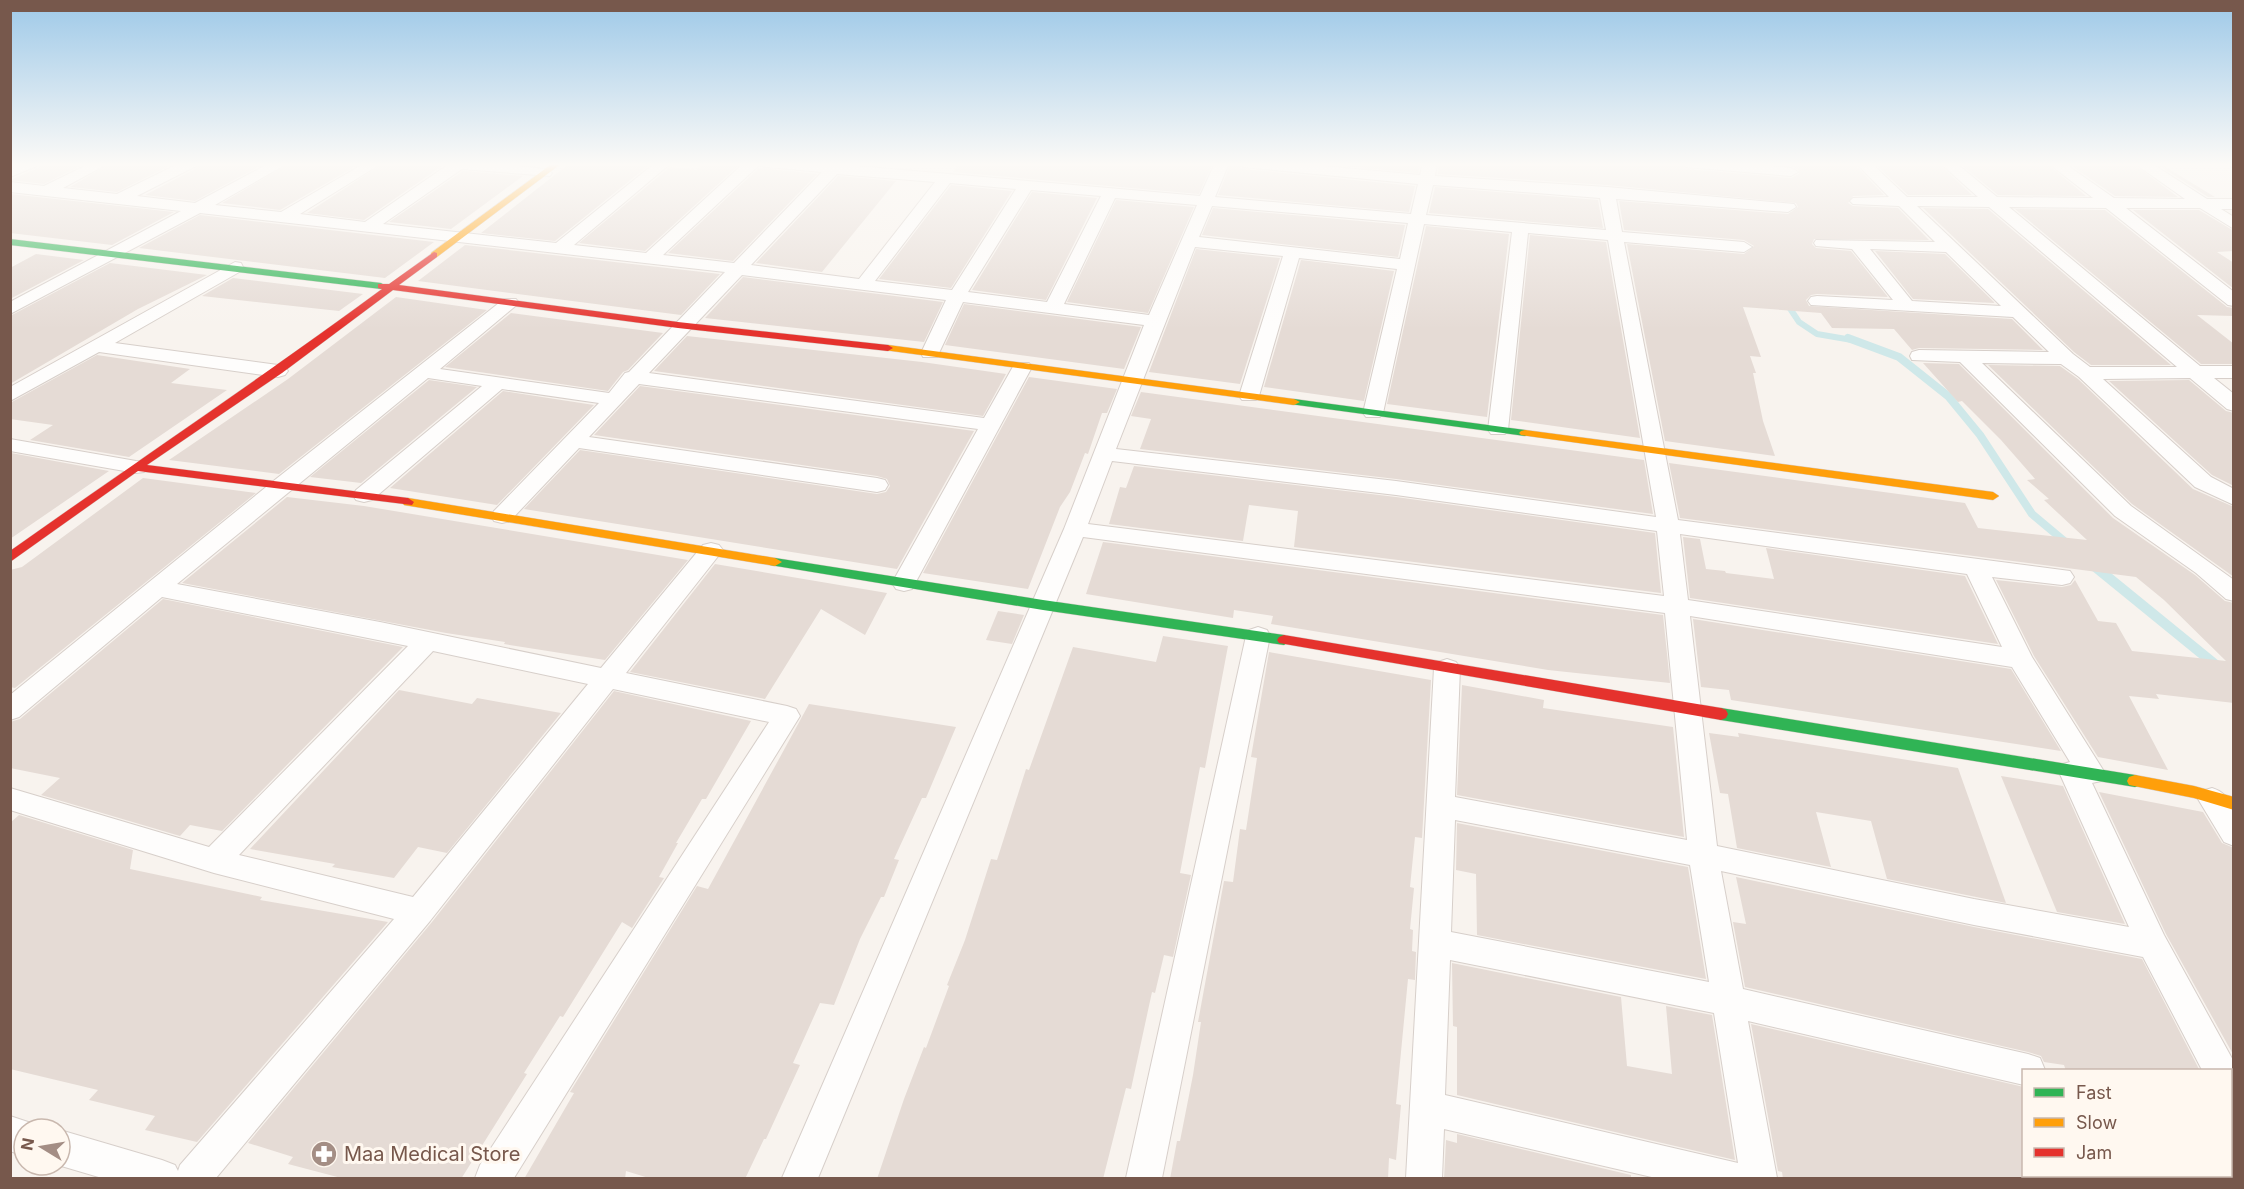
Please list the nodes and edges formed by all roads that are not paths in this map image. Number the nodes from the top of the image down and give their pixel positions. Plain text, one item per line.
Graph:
1 (179, 218) edge
2 (298, 218) edge
3 (379, 218) edge
4 (483, 218) edge
5 (596, 218) edge
6 (693, 218) edge
7 (785, 218) edge
8 (915, 218) edge
9 (1005, 218) edge
10 (1097, 218) edge
11 (1197, 218) edge
12 (1391, 218) edge
13 (1612, 218) edge
14 (1922, 218) edge
15 (2011, 218) edge
16 (2130, 218) edge
17 (1418, 221) junction
18 (369, 226) junction
19 (1520, 230) junction
20 (459, 237) junction
21 (1616, 238) junction
22 (1188, 241) junction
23 (10, 242) edge
24 (1822, 243) dead end
25 (1857, 244) junction
26 (560, 248) junction
27 (1744, 248) dead end
28 (1952, 248) junction
29 (1292, 252) junction
30 (115, 254) junction
31 (650, 258) junction
32 (1408, 265) junction
33 (235, 267) junction
34 (736, 269) junction
35 (864, 284) junction
36 (393, 287) junction
37 (957, 296) junction
38 (1816, 301) dead end
39 (2234, 301) edge
40 (510, 303) junction
41 (1907, 306) junction
42 (1053, 308) junction
43 (10, 309) edge
44 (2019, 312) junction
45 (1155, 321) junction
46 (683, 325) junction
47 (97, 346) junction
48 (930, 353) junction
49 (1919, 356) dead end
50 (1965, 357) junction
51 (2066, 358) junction
52 (1022, 367) junction
53 (278, 371) junction
54 (2193, 371) junction
55 (424, 372) junction
56 (2234, 372) edge
57 (2086, 373) junction
58 (632, 377) junction
59 (1132, 381) junction
60 (496, 384) junction
61 (10, 395) edge
62 (1249, 396) junction
63 (612, 399) junction
64 (2234, 405) edge
65 (1373, 413) junction
66 (990, 425) junction
67 (1498, 430) junction
68 (574, 441) junction
69 (10, 445) edge
70 (1653, 450) junction
71 (1105, 454) junction
72 (136, 466) junction
73 (284, 484) junction
74 (877, 485) dead end
75 (364, 495) junction
76 (1993, 496) dead end
77 (2234, 498) edge
78 (502, 516) junction
79 (1668, 524) junction
80 (1075, 529) junction
81 (711, 550) junction
82 (10, 558) edge
83 (1976, 568) junction
84 (2062, 577) dead end
85 (904, 583) junction
86 (159, 589) junction
87 (2234, 593) edge
88 (1043, 605) junction
89 (1676, 606) junction
90 (1258, 636) junction
91 (428, 641) junction
92 (2020, 659) junction
93 (1447, 668) junction
94 (608, 680) junction
95 (1688, 709) junction
96 (10, 710) edge
97 (2082, 772) junction
98 (10, 799) edge
99 (2223, 801) edge
100 (1440, 806) junction
101 (2234, 834) edge
102 (1703, 855) junction
103 (214, 861) junction
104 (419, 912) junction
105 (1435, 943) junction
106 (2153, 945) junction
107 (1728, 1001) junction
108 (2219, 1069) edge
109 (2022, 1070) edge
110 (1429, 1108) junction
111 (72, 1152) edge
112 (162, 1179) edge
113 (193, 1179) edge
114 (493, 1179) edge
115 (800, 1179) edge
116 (1144, 1179) edge
117 (1424, 1179) edge
118 (1731, 1179) edge
119 (1759, 1179) edge

1 - 30 street
2 - 18 street
3 - 18 street
4 - 20 street
5 - 26 street
6 - 31 street
7 - 34 street
8 - 35 street
9 - 37 street
10 - 42 street
11 - 22 street
12 - 17 street
13 - 21 street
14 - 28 street
15 - 54 street
16 - 39 street
17 - 19 street
17 - 32 street
18 - 20 street
19 - 21 street
19 - 67 street
20 - 26 street
20 - 36 street
21 - 27 street
21 - 70 street
22 - 29 street
22 - 45 street
23 - 30 street
24 - 25 street
25 - 28 street
25 - 41 street
26 - 31 street
28 - 44 street
29 - 32 street
29 - 62 street
30 - 33 street
30 - 43 street
31 - 34 street
32 - 65 street
33 - 36 street
33 - 47 street
34 - 35 street
34 - 46 street
35 - 37 street
36 - 40 street
36 - 53 street
37 - 42 street
37 - 48 street
38 - 41 street
40 - 46 street
40 - 55 street
41 - 44 street
42 - 45 street
44 - 51 street
45 - 59 street
46 - 48 street
46 - 58 street
47 - 53 street
47 - 61 street
48 - 52 street
49 - 50 street
50 - 51 street
50 - 87 street
51 - 57 street
52 - 59 street
52 - 66 street
53 - 72 street
54 - 56 street
54 - 57 street
54 - 64 street
55 - 60 street
55 - 73 street
57 - 77 street
58 - 63 street
58 - 66 street
59 - 62 street
59 - 71 street
60 - 63 street
60 - 75 street
62 - 65 street
63 - 68 street
65 - 67 street
66 - 85 street
67 - 70 street
68 - 74 street
68 - 78 street
69 - 72 street
70 - 76 street
70 - 79 street
71 - 79 street
71 - 80 street
72 - 73 street
72 - 82 street
73 - 75 street
73 - 86 street
75 - 78 street
78 - 81 street
79 - 83 street
79 - 89 street
80 - 88 street
80 - 89 street
81 - 85 street
81 - 94 street
83 - 84 street
83 - 92 street
85 - 88 street
86 - 91 street
86 - 96 street
88 - 90 street
88 - 115 street
89 - 92 street
89 - 95 street
90 - 93 street
90 - 116 street
91 - 94 street
91 - 103 street
92 - 97 street
93 - 95 street
93 - 100 street
94 - 104 street
94 - 114 street
95 - 97 street
95 - 102 street
97 - 99 street
97 - 106 street
98 - 103 street
99 - 101 street
100 - 102 street
100 - 105 street
102 - 106 street
102 - 107 street
103 - 104 street
104 - 113 street
105 - 107 street
105 - 110 street
106 - 108 street
107 - 109 street
107 - 119 street
110 - 117 street
110 - 118 street
111 - 112 street

